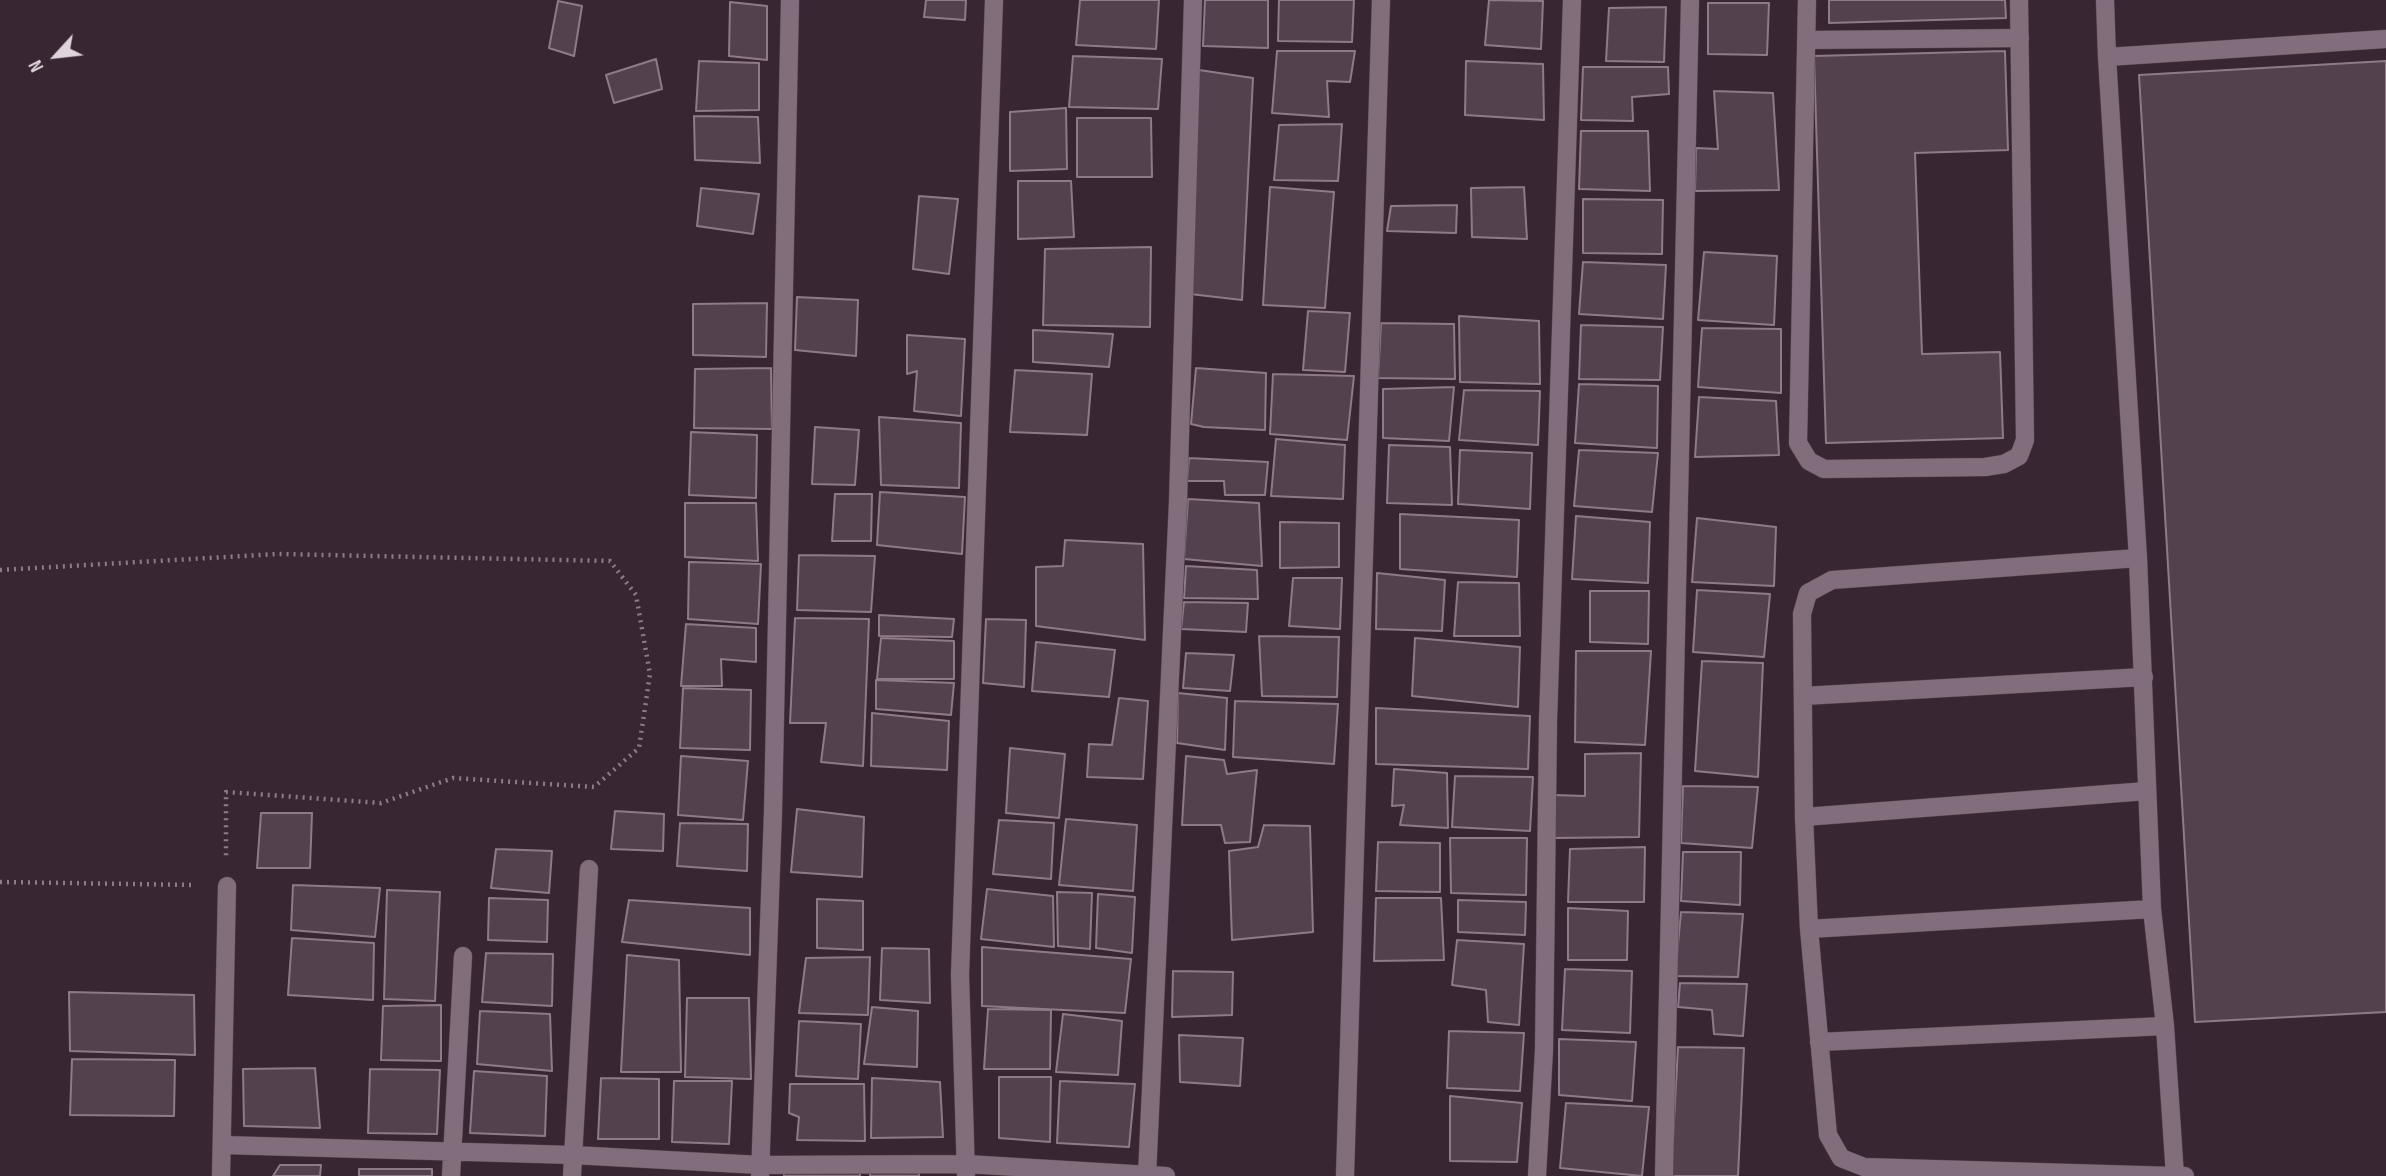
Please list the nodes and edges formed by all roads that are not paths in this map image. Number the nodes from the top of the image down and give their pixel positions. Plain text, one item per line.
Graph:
1 (790, 0) edge
2 (994, 0) edge
3 (1193, 0) edge
4 (1381, 0) edge
5 (1572, 0) edge
6 (1690, 0) edge
7 (1807, 0) edge
8 (2019, 0) edge
9 (2105, 0) edge
10 (2020, 38) junction
11 (2386, 39) edge
12 (1807, 40) junction
13 (2107, 57) junction
14 (2138, 558) junction
15 (2144, 677) junction
16 (1803, 696) junction
17 (2147, 791) junction
18 (1804, 817) junction
19 (589, 869) dead end
20 (227, 886) road end
21 (2152, 909) junction
22 (1809, 929) junction
23 (463, 956) dead end
24 (2165, 1026) junction
25 (1819, 1042) junction
26 (223, 1145) junction
27 (452, 1152) junction
28 (573, 1155) junction
29 (966, 1170) edge
30 (760, 1171) edge
31 (1147, 1175) edge
32 (221, 1176) edge
33 (451, 1176) edge
34 (572, 1176) edge
35 (1166, 1176) edge
36 (1345, 1176) edge
37 (1537, 1176) edge
38 (1664, 1176) edge
39 (2175, 1176) edge
40 (2185, 1176) edge

1 - 30 street
2 - 29 street
3 - 31 street
4 - 36 street
5 - 37 street
6 - 38 street
7 - 12 street
8 - 10 street
9 - 13 street
10 - 12 street
10 - 12 street
11 - 13 street
13 - 14 street
14 - 15 street
14 - 16 street
15 - 16 street
15 - 17 street
16 - 18 street
17 - 18 street
17 - 21 street
18 - 22 street
19 - 28 street
20 - 26 street
21 - 22 street
21 - 24 street
22 - 25 street
23 - 27 street
24 - 25 street
24 - 39 street
25 - 39 street
26 - 27 street
26 - 32 street
27 - 28 street
27 - 33 street
28 - 30 street
28 - 34 street
29 - 30 street
29 - 31 street
31 - 35 street
39 - 40 street

